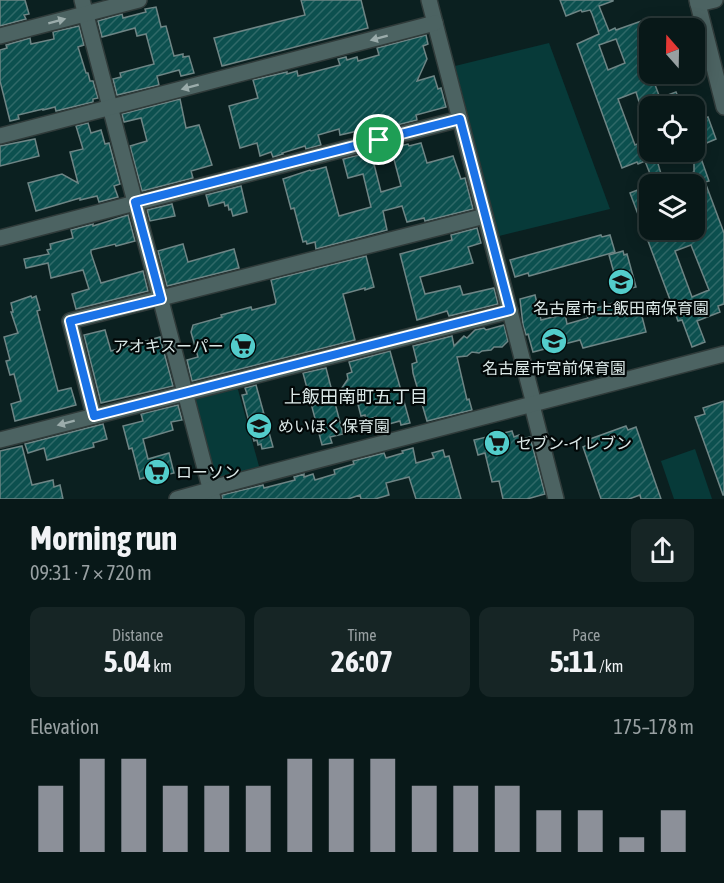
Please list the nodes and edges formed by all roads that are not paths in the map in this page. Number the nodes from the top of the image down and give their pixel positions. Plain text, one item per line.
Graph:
1 (139, 0) edge
2 (429, 0) edge
3 (715, 0) edge
4 (697, 2) edge
5 (84, 7) edge
6 (435, 23) junction
7 (0, 36) edge
8 (724, 106) edge
9 (111, 108) junction
10 (460, 119) junction
11 (0, 136) edge
12 (135, 202) junction
13 (485, 216) junction
14 (0, 238) edge
15 (161, 299) junction
16 (510, 310) junction
17 (724, 354) edge
18 (185, 393) junction
19 (533, 404) junction
20 (94, 416) junction
21 (0, 440) edge
22 (212, 494) edge
23 (177, 499) edge
24 (556, 499) edge

1 - 5 street
2 - 6 street
3 - 4 street
4 - 8 street
7 -> 5 street
5 - 9 street
6 -> 9 street
6 - 10 street
9 - 11 street
9 - 12 street
10 - 12 street
10 - 13 street
12 - 14 street
12 - 15 street
13 - 15 street
13 - 16 street
15 - 18 street
15 - 20 street
16 - 18 street
16 - 19 street
17 - 19 street
18 - 20 street
18 - 22 street
19 - 22 street
19 - 24 street
20 -> 21 street
22 - 23 street

